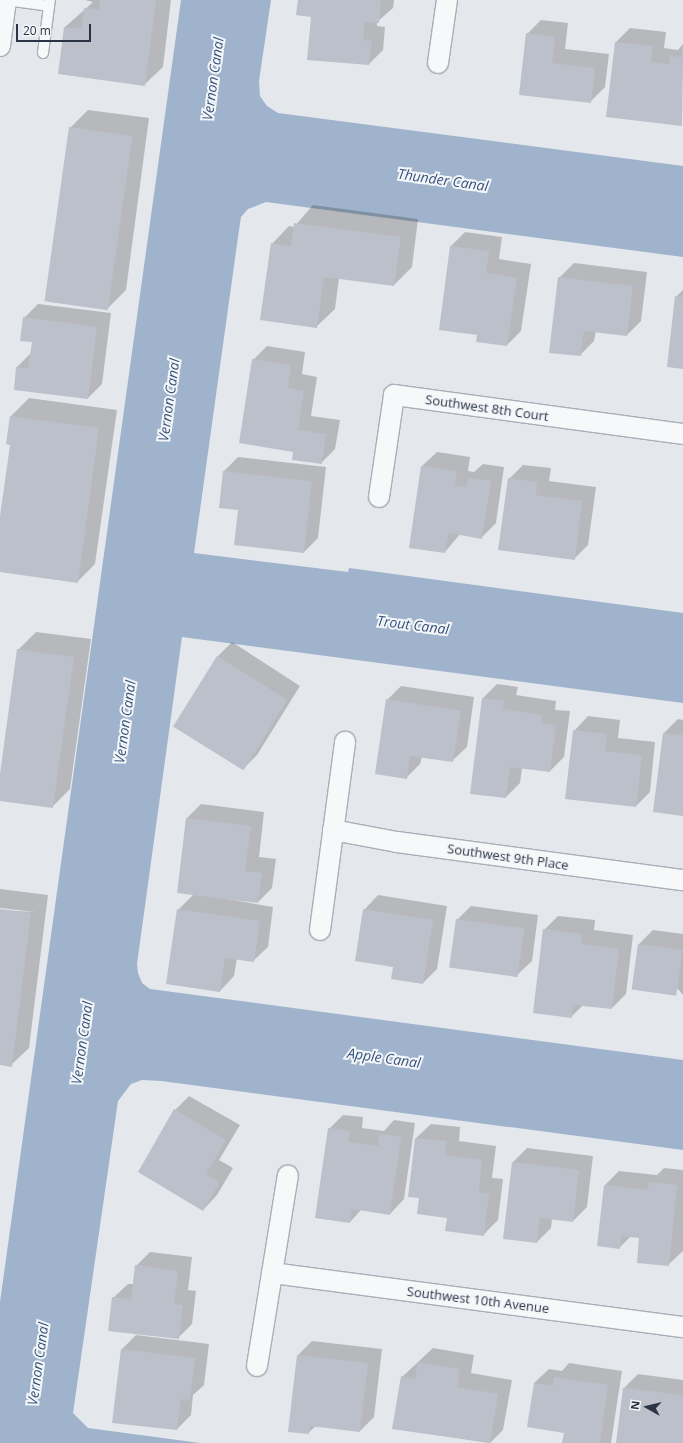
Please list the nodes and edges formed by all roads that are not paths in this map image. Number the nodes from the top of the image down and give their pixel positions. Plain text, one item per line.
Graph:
1 (6, 0) edge
2 (447, 0) edge
3 (50, 3) edge
4 (0, 46) edge
5 (43, 53) dead end
6 (438, 63) dead end
7 (683, 434) edge
8 (379, 497) dead end
9 (345, 742) dead end
10 (333, 830) junction
11 (683, 880) edge
12 (320, 930) dead end
13 (288, 1175) dead end
14 (272, 1273) junction
15 (683, 1327) edge
16 (257, 1366) dead end

1 - 3 lane
1 - 4 street
2 - 6 street
3 - 5 lane
7 - 8 street, Southwest 8th Court
9 - 10 street
10 - 11 street, Southwest 9th Place
10 - 12 street
13 - 14 street
14 - 15 street, Southwest 10th Avenue
14 - 16 street

